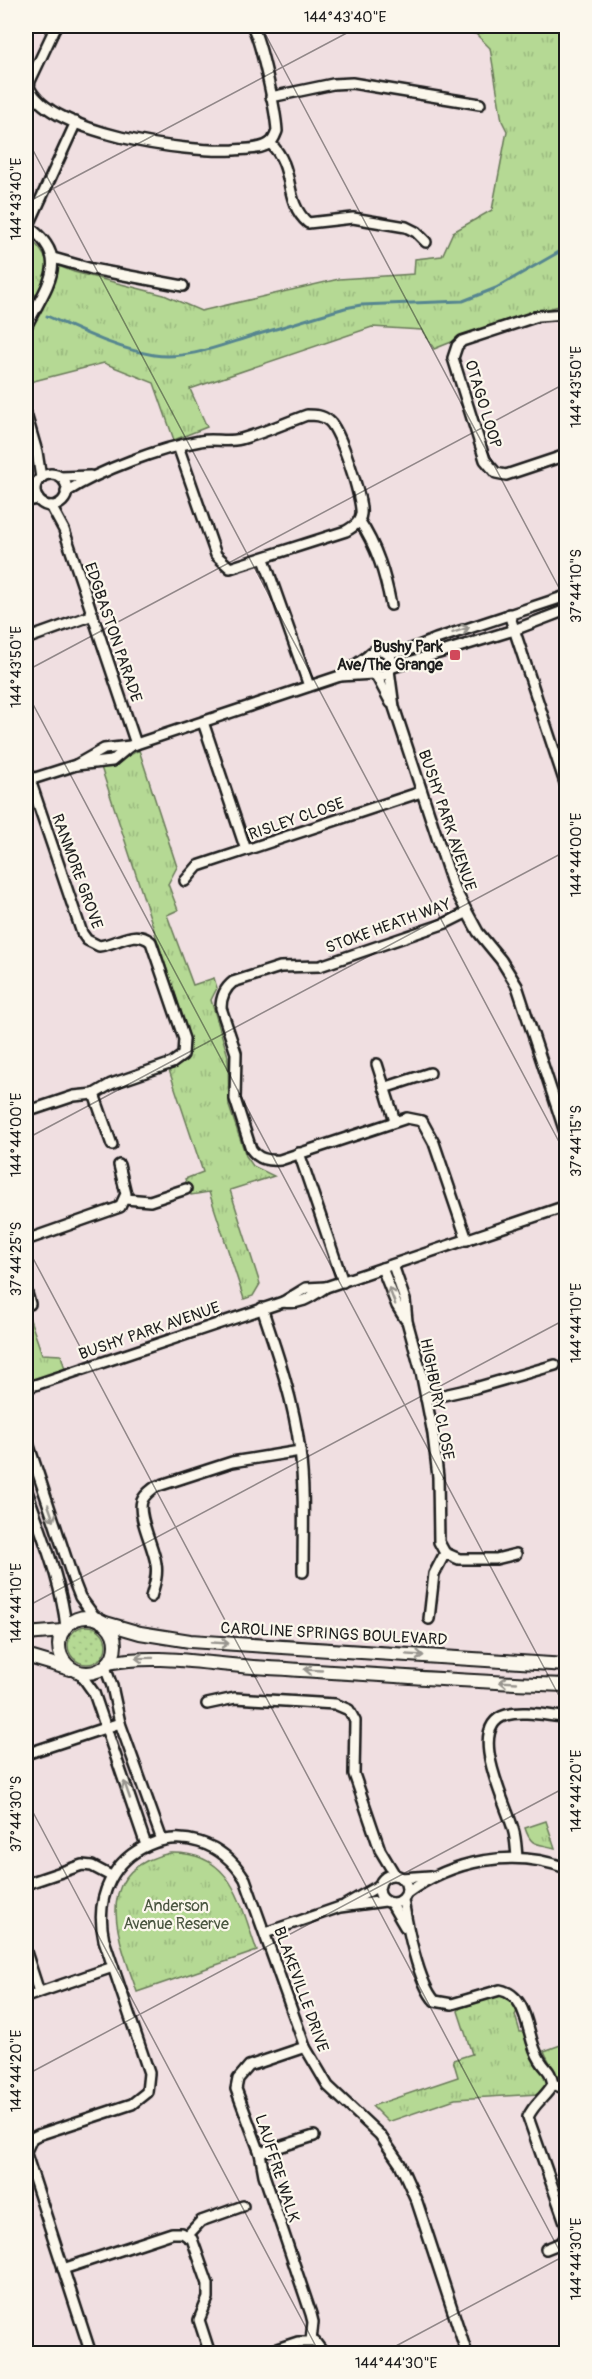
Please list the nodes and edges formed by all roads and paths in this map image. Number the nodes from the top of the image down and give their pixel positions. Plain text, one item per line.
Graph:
1 (56, 26) edge
2 (252, 26) edge
3 (27, 86) edge
4 (271, 97) junction
5 (480, 104) dead end
6 (76, 122) junction
7 (270, 143) junction
8 (27, 226) edge
9 (426, 242) dead end
10 (53, 258) junction
11 (183, 286) dead end
12 (567, 314) edge
13 (26, 327) edge
14 (26, 414) edge
15 (178, 446) junction
16 (37, 452) junction
17 (567, 455) edge
18 (51, 474) junction
19 (93, 476) junction
20 (61, 477) junction
21 (41, 478) junction
22 (35, 489) junction
23 (66, 492) junction
24 (26, 495) edge
25 (38, 500) junction
26 (26, 501) edge
27 (61, 502) junction
28 (51, 506) junction
29 (359, 520) junction
30 (64, 530) junction
31 (264, 559) junction
32 (567, 596) edge
33 (391, 605) dead end
34 (567, 610) edge
35 (508, 614) junction
36 (93, 615) junction
37 (514, 630) junction
38 (26, 639) edge
39 (415, 647) junction
40 (386, 652) junction
41 (368, 657) junction
42 (420, 660) junction
43 (390, 669) junction
44 (374, 674) junction
45 (340, 676) junction
46 (309, 686) junction
47 (394, 707) junction
48 (203, 722) junction
49 (133, 745) junction
50 (28, 781) edge
51 (567, 786) edge
52 (421, 792) junction
53 (246, 850) junction
54 (185, 881) dead end
55 (466, 913) junction
56 (377, 1064) dead end
57 (430, 1073) dead end
58 (384, 1088) junction
59 (94, 1094) junction
60 (26, 1113) edge
61 (396, 1121) junction
62 (567, 1135) edge
63 (111, 1145) dead end
64 (299, 1153) junction
65 (119, 1165) dead end
66 (186, 1189) dead end
67 (126, 1199) junction
68 (567, 1206) edge
69 (26, 1240) edge
70 (467, 1240) junction
71 (393, 1265) junction
72 (382, 1268) junction
73 (343, 1282) junction
74 (26, 1290) edge
75 (30, 1304) dead end
76 (262, 1308) junction
77 (407, 1321) junction
78 (555, 1365) dead end
79 (26, 1388) edge
80 (426, 1399) junction
81 (26, 1437) edge
82 (300, 1451) junction
83 (26, 1488) edge
84 (446, 1553) junction
85 (516, 1554) dead end
86 (303, 1572) dead end
87 (151, 1597) dead end
88 (429, 1619) dead end
89 (100, 1621) junction
90 (65, 1629) junction
91 (26, 1634) edge
92 (26, 1656) edge
93 (107, 1665) junction
94 (567, 1665) edge
95 (77, 1671) junction
96 (567, 1685) edge
97 (207, 1704) dead end
98 (567, 1717) edge
99 (120, 1723) junction
100 (106, 1728) junction
101 (26, 1754) edge
102 (154, 1843) junction
103 (380, 1850) junction
104 (517, 1857) junction
105 (567, 1868) edge
106 (111, 1876) junction
107 (432, 1876) junction
108 (398, 1877) junction
109 (382, 1882) junction
110 (26, 1884) edge
111 (405, 1896) junction
112 (388, 1902) junction
113 (340, 1907) junction
114 (265, 1933) junction
115 (409, 1935) junction
116 (26, 1952) edge
117 (113, 1967) junction
118 (39, 1992) junction
119 (26, 1997) edge
120 (304, 2047) junction
121 (553, 2084) junction
122 (567, 2089) edge
123 (315, 2136) dead end
124 (26, 2151) edge
125 (260, 2153) junction
126 (243, 2206) dead end
127 (567, 2224) edge
128 (187, 2236) junction
129 (567, 2236) edge
130 (546, 2249) dead end
131 (63, 2270) junction
132 (310, 2340) junction
133 (91, 2354) edge
134 (210, 2354) edge
135 (262, 2354) edge
136 (324, 2354) edge
137 (467, 2354) edge

1 - 3 street
2 - 4 street
3 - 6 street
4 - 5 street
4 - 7 street
6 - 7 street
6 - 8 street
7 - 9 street
8 - 10 street
10 - 11 street
10 - 13 street
12 - 17 street, OTAGO LOOP
14 - 16 street
15 - 19 street
15 - 29 street
15 - 31 street
16 - 18 street
16 - 21 street
18 - 20 street
18 - 21 street
19 - 20 street
19 - 23 street
20 - 23 street
21 - 22 street
22 - 24 street
22 - 25 street
23 - 27 street
25 - 26 street
25 - 28 street
27 - 28 street
27 - 30 street, EDGBASTON PARADE
28 - 30 street, EDGBASTON PARADE
29 - 31 street
29 - 33 street
30 - 36 street, EDGBASTON PARADE
31 - 46 street
32 - 35 street
34 - 37 street
35 - 37 street
39 -> 35 street
36 - 38 street
36 - 49 street, EDGBASTON PARADE
37 - 42 street
37 - 51 street
39 - 40 street
39 - 42 street
40 - 41 street
40 - 43 street
41 - 44 street
41 - 45 street
42 - 43 street
43 - 44 street
43 - 47 street, BUSHY PARK AVENUE
44 - 45 street
44 - 47 street, BUSHY PARK AVENUE
45 - 46 street
46 - 48 street
47 - 52 street, BUSHY PARK AVENUE
48 - 49 street
48 - 53 street
49 - 50 street
50 - 59 street, RANMORE GROVE
52 - 53 street, RISLEY CLOSE
52 - 55 street, BUSHY PARK AVENUE
53 - 54 street, RISLEY CLOSE
55 - 62 street, BUSHY PARK AVENUE
55 - 64 street, STOKE HEATH WAY
56 - 58 street
57 - 58 street
58 - 61 street
59 - 60 street, RANMORE GROVE
59 - 63 street
61 - 64 street, STOKE HEATH WAY
61 - 70 street, STOKE HEATH WAY
64 - 73 street
65 - 67 street
66 - 67 street
67 - 69 street
68 - 70 street, BUSHY PARK AVENUE
70 - 71 street, BUSHY PARK AVENUE
71 - 72 street, BUSHY PARK AVENUE
71 - 77 street, HIGHBURY CLOSE
72 - 73 street, BUSHY PARK AVENUE
77 -> 72 street, HIGHBURY CLOSE
73 - 76 street, BUSHY PARK AVENUE
74 - 75 street
76 - 79 street, BUSHY PARK AVENUE
76 - 82 street
77 - 80 street, HIGHBURY CLOSE
78 - 80 street
80 - 84 street, HIGHBURY CLOSE
81 -> 89 street
82 - 86 street
82 - 87 street
83 - 90 street
84 - 85 street
84 - 88 street
89 - 90 main road
89 - 93 main road
89 -> 94 main road, CAROLINE SPRINGS BOULEVARD
90 - 91 main road
90 - 95 main road
92 - 95 main road
93 - 95 main road
96 -> 93 main road
93 - 99 street
95 - 100 street
97 - 103 street
98 - 104 street
99 - 100 street
99 - 102 street
100 - 101 street
102 -> 100 street
102 - 106 street
102 - 114 street, BLAKEVILLE DRIVE
103 - 108 street
103 - 109 street
104 - 105 street
104 - 107 street
106 - 110 street
106 - 117 street
107 - 108 street
107 - 111 street
108 - 109 street
108 - 111 street
109 - 112 street
109 - 113 street
111 - 112 street
111 - 115 street
112 - 113 street
112 - 115 street
113 - 114 street
114 - 120 street, BLAKEVILLE DRIVE
115 - 121 street
116 - 118 street
117 - 118 street
117 - 124 street
118 - 119 street
120 - 125 street, LAUFFRE WALK
120 - 137 street, BLAKEVILLE DRIVE
121 - 122 street
121 - 127 street
123 - 125 street
124 - 131 street
125 - 132 street, LAUFFRE WALK
126 - 128 street
128 - 131 street
128 - 134 street
129 - 130 street
131 - 133 street
132 - 135 street
132 - 136 street

